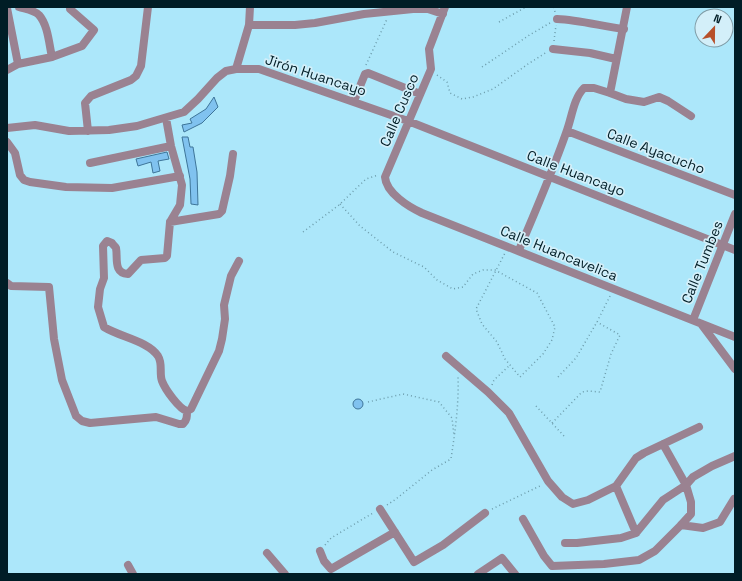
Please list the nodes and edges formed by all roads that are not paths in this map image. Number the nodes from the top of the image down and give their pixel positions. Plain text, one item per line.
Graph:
1 (19, 7) edge
2 (70, 7) edge
3 (148, 7) edge
4 (250, 7) edge
5 (627, 7) edge
6 (7, 8) edge
7 (444, 10) edge
8 (557, 19) road end
9 (249, 25) junction
10 (624, 28) junction
11 (553, 49) road end
12 (52, 57) junction
13 (616, 59) junction
14 (18, 64) junction
15 (236, 69) junction
16 (7, 70) edge
17 (610, 93) junction
18 (420, 94) junction
19 (354, 101) junction
20 (691, 116) dead end
21 (166, 118) junction
22 (408, 121) junction
23 (7, 128) edge
24 (88, 130) junction
25 (567, 131) junction
26 (7, 142) edge
27 (171, 146) junction
28 (234, 154) dead end
29 (90, 164) dead end
30 (386, 174) joint
31 (180, 176) junction
32 (550, 177) junction
33 (735, 195) edge
34 (735, 214) edge
35 (170, 222) junction
36 (723, 245) junction
37 (519, 250) junction
38 (735, 250) edge
39 (239, 261) dead end
40 (7, 283) edge
41 (693, 320) junction
42 (702, 324) junction
43 (735, 337) edge
44 (446, 356) dead end
45 (735, 369) edge
46 (187, 412) junction
47 (699, 427) dead end
48 (663, 444) junction
49 (735, 456) edge
50 (686, 485) junction
51 (616, 486) junction
52 (734, 499) edge
53 (380, 509) road end
54 (485, 513) road end
55 (523, 519) dead end
56 (681, 526) junction
57 (395, 532) junction
58 (636, 533) junction
59 (565, 543) dead end
60 (320, 551) road end
61 (267, 553) dead end
62 (128, 565) dead end
63 (133, 574) edge
64 (285, 574) edge
65 (478, 574) edge
66 (515, 574) edge

1 - 12 street
2 - 12 street
3 - 24 street
4 - 9 street
5 - 10 street
6 - 14 street
7 - 9 street
7 - 18 street, Calle Cusco
8 - 10 street
9 - 15 street
10 - 13 street
11 - 13 street
12 - 14 street
13 - 17 street
14 - 16 street
15 - 19 street, Jirón Huancayo
15 - 21 street, Jirón Huancayo
17 - 20 street
17 - 25 street
18 - 19 street
18 - 22 street, Calle Cusco
19 - 22 street, Jirón Huancayo
21 - 24 street, Jirón Huancayo
21 - 27 street
22 - 30 street, Calle Cusco
22 - 32 street, Calle Huancayo
23 - 24 street, Jirón Huancayo
25 - 32 street
25 - 33 street, Calle Ayacucho
26 - 31 street
27 - 29 street
27 - 31 street
28 - 35 street
30 - 37 street, Calle Huancavelica
31 - 35 street
32 - 36 street, Calle Huancayo
32 - 37 street
34 - 36 street, Calle Tumbes
35 - 46 street
36 - 38 street, Calle Huancayo
36 - 41 street, Calle Tumbes
37 - 41 street, Calle Huancavelica
39 - 46 street
40 - 46 street
41 - 42 street, Calle Huancavelica
42 - 43 street, Calle Huancavelica
42 - 45 street
44 - 51 street
47 - 48 street
48 - 50 street
48 - 51 street
49 - 50 street
50 - 56 street
50 - 58 street
51 - 58 street
52 - 56 street
53 - 57 street
54 - 57 street
55 - 56 street
57 - 60 street
58 - 59 street
61 - 64 street
62 - 63 street
65 - 66 street

